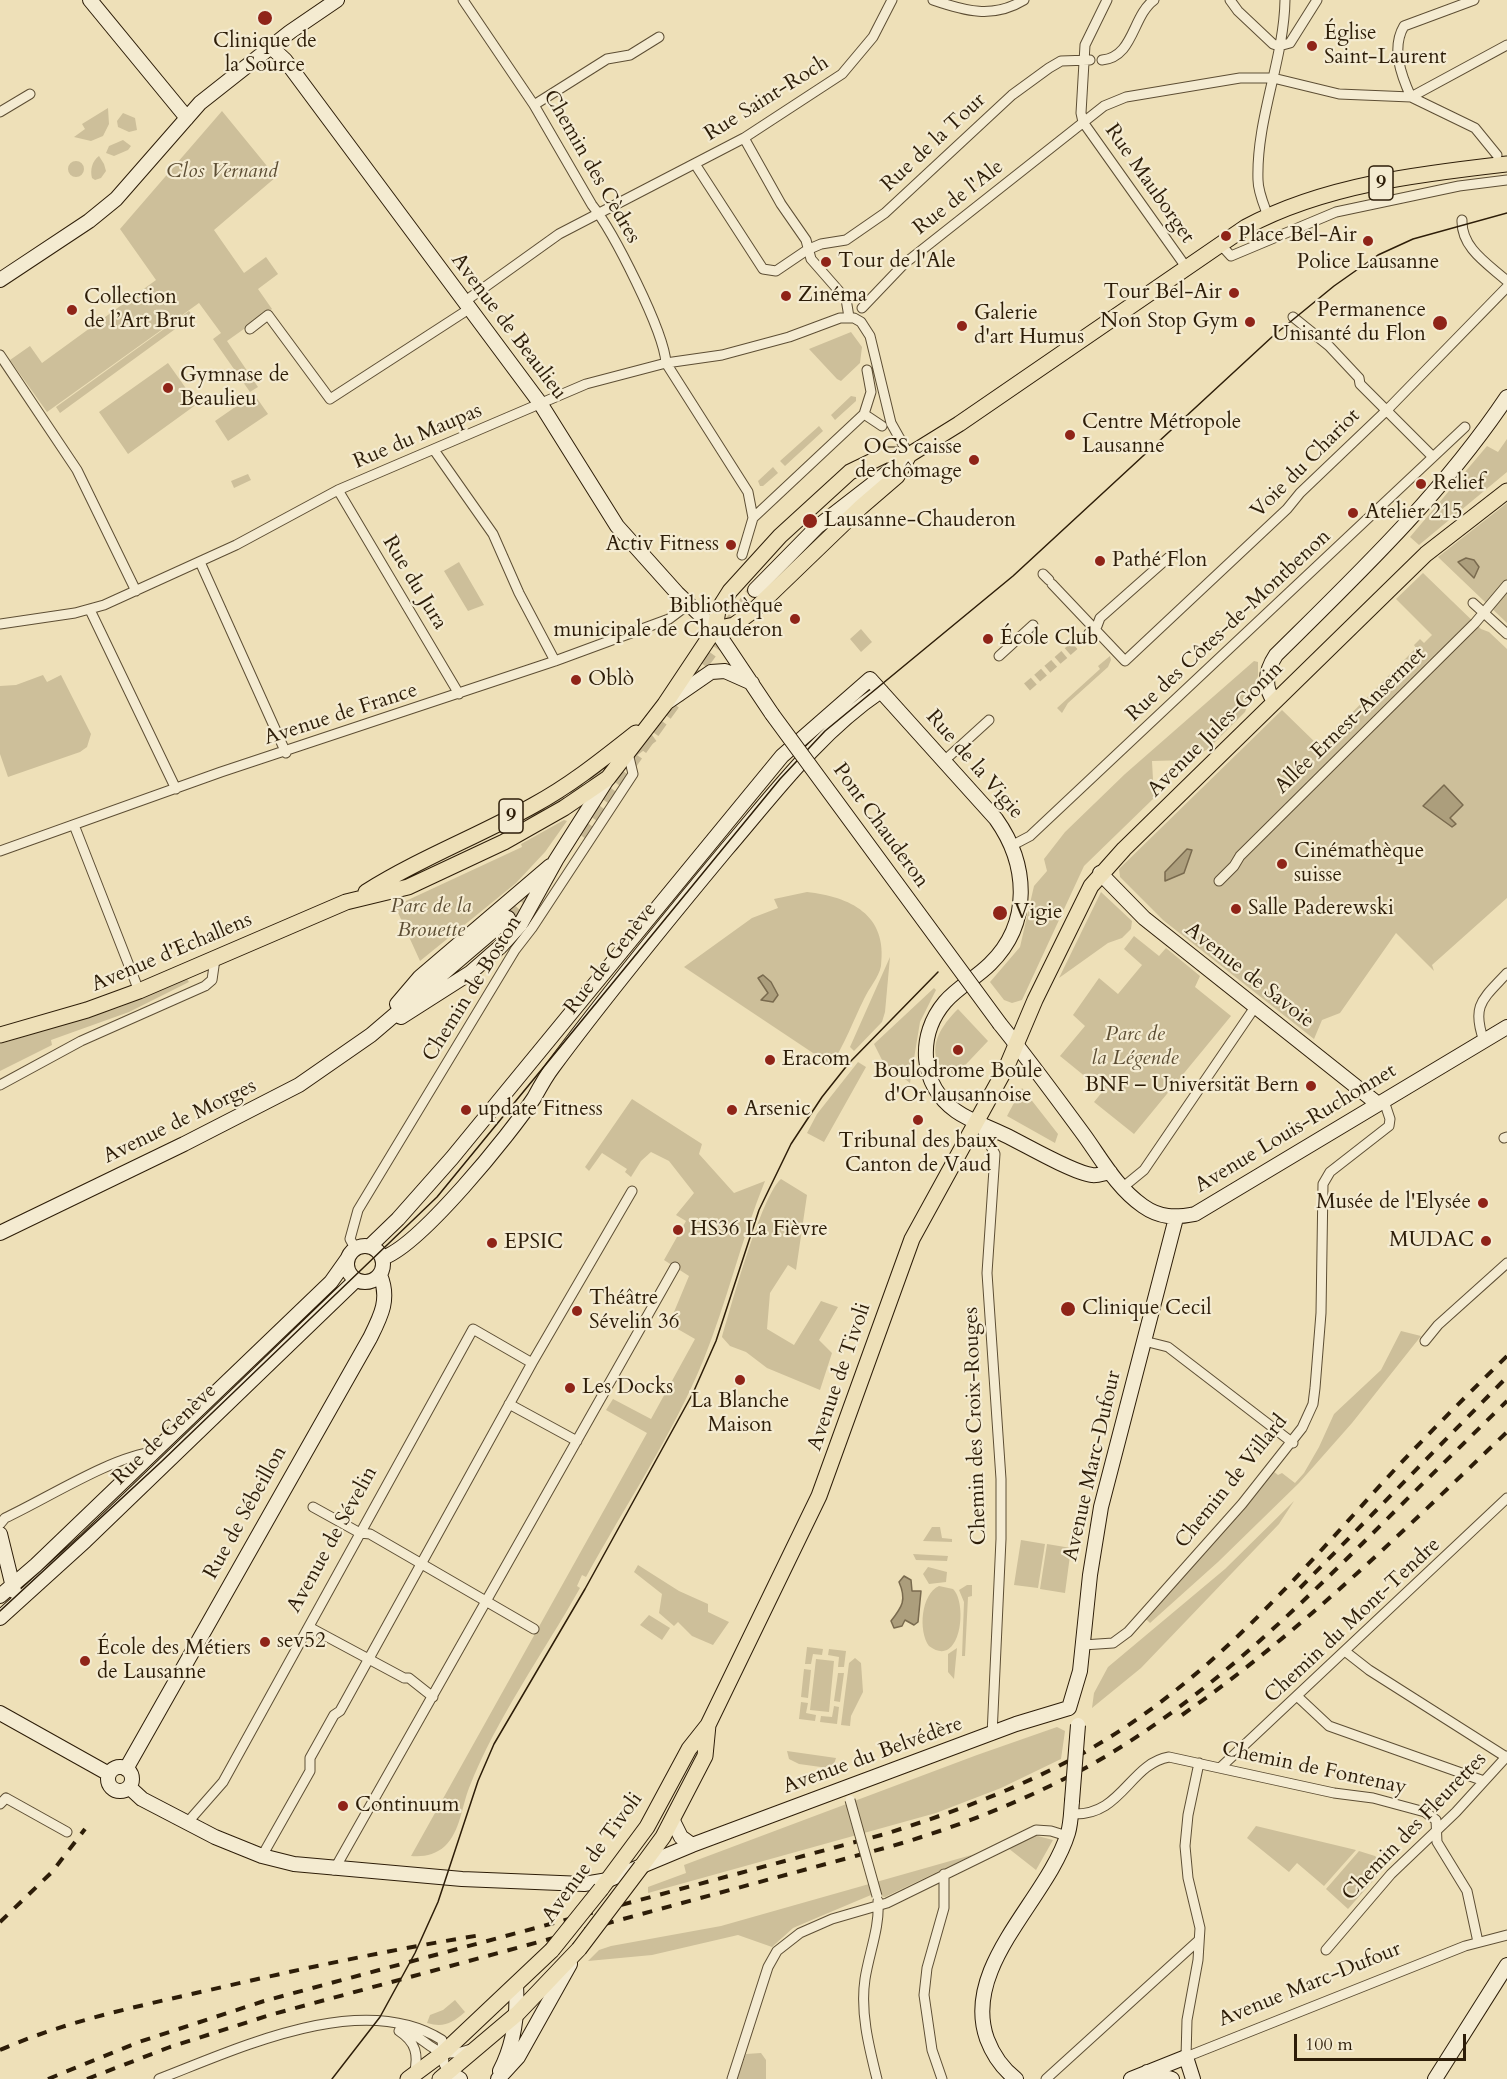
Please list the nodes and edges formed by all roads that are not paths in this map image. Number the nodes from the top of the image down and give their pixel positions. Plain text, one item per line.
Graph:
1 (90, 0) edge
2 (337, 0) edge
3 (463, 0) edge
4 (892, 0) edge
5 (933, 0) edge
6 (1024, 0) edge
7 (1107, 0) edge
8 (1154, 0) edge
9 (1230, 0) edge
10 (1285, 0) edge
11 (1317, 0) edge
12 (1474, 0) edge
13 (1005, 5) edge
14 (659, 37) dead end
15 (1507, 45) edge
16 (1279, 46) junction
17 (271, 47) junction
18 (1087, 59) junction
19 (1102, 60) dead end
20 (1272, 78) junction
21 (30, 94) dead end
22 (1411, 97) junction
23 (534, 105) junction
24 (0, 112) edge
25 (187, 118) junction
26 (1083, 122) junction
27 (744, 138) junction
28 (1501, 161) edge
29 (695, 164) junction
30 (1507, 180) edge
31 (600, 213) junction
32 (1268, 216) junction
33 (1462, 220) dead end
34 (1220, 244) junction
35 (807, 250) junction
36 (1186, 267) junction
37 (763, 269) joint
38 (0, 280) edge
39 (1507, 281) edge
40 (1507, 287) edge
41 (467, 306) junction
42 (862, 308) dead end
43 (849, 317) junction
44 (1293, 317) dead end
45 (250, 329) dead end
46 (0, 355) edge
47 (666, 363) junction
48 (867, 370) dead end
49 (1507, 397) edge
50 (540, 403) junction
51 (1387, 410) junction
52 (864, 414) junction
53 (882, 426) dead end
54 (1465, 427) dead end
55 (434, 450) junction
56 (1430, 454) dead end
57 (909, 455) junction
58 (338, 490) junction
59 (1507, 491) edge
60 (753, 518) junction
61 (742, 555) dead end
62 (1169, 557) dead end
63 (200, 562) junction
64 (1048, 579) dead end
65 (1507, 585) edge
66 (754, 590) tunnel mouth
67 (136, 591) junction
68 (1473, 603) dead end
69 (689, 604) junction
70 (90, 610) junction
71 (1484, 614) junction
72 (0, 624) edge
73 (1033, 624) dead end
74 (714, 629) junction
75 (1091, 631) junction
76 (1507, 634) edge
77 (999, 656) dead end
78 (555, 661) junction
79 (870, 679) joint
80 (752, 683) junction
81 (881, 691) junction
82 (459, 694) junction
83 (1274, 701) junction
84 (665, 704) junction
85 (655, 718) junction
86 (989, 720) dead end
87 (286, 753) junction
88 (628, 753) junction
89 (945, 760) junction
90 (608, 778) junction
91 (176, 789) junction
92 (535, 815) junction
93 (74, 825) junction
94 (1013, 845) junction
95 (0, 851) edge
96 (556, 860) junction
97 (1100, 873) junction
98 (1219, 881) dead end
99 (512, 915) junction
100 (215, 959) junction
101 (1507, 973) edge
102 (139, 991) junction
103 (1255, 1007) junction
104 (1507, 1027) edge
105 (0, 1035) edge
106 (371, 1035) junction
107 (1484, 1041) junction
108 (1017, 1045) junction
109 (0, 1085) edge
110 (1381, 1103) junction
111 (977, 1121) junction
112 (1110, 1172) junction
113 (1122, 1188) junction
114 (632, 1191) dead end
115 (1176, 1218) junction
116 (0, 1233) edge
117 (370, 1246) junction
118 (352, 1253) junction
119 (382, 1258) junction
120 (1507, 1263) edge
121 (675, 1267) dead end
122 (380, 1275) junction
123 (356, 1280) junction
124 (1144, 1341) junction
125 (1425, 1341) dead end
126 (532, 1363) junction
127 (509, 1404) junction
128 (577, 1441) junction
129 (1293, 1443) junction
130 (154, 1452) junction
131 (1507, 1498) edge
132 (313, 1507) dead end
133 (0, 1524) edge
134 (360, 1533) junction
135 (0, 1534) edge
136 (421, 1565) junction
137 (12, 1585) junction
138 (0, 1596) edge
139 (17, 1602) junction
140 (486, 1602) junction
141 (0, 1618) edge
142 (309, 1627) junction
143 (534, 1629) dead end
144 (1083, 1645) junction
145 (1346, 1652) junction
146 (368, 1659) junction
147 (433, 1697) junction
148 (1298, 1697) junction
149 (1069, 1708) junction
150 (0, 1713) edge
151 (708, 1725) junction
152 (992, 1735) junction
153 (1506, 1756) edge
154 (1199, 1763) junction
155 (1221, 1767) junction
156 (126, 1769) junction
157 (109, 1774) junction
158 (1484, 1781) junction
159 (129, 1787) junction
160 (849, 1794) junction
161 (0, 1804) edge
162 (1071, 1808) junction
163 (673, 1821) junction
164 (187, 1823) junction
165 (1437, 1831) junction
166 (67, 1833) dead end
167 (1067, 1836) junction
168 (692, 1845) junction
169 (262, 1856) junction
170 (641, 1867) junction
171 (334, 1870) junction
172 (944, 1874) junction
173 (604, 1884) junction
174 (878, 1901) junction
175 (1507, 1935) edge
176 (1199, 1940) junction
177 (1478, 1942) junction
178 (579, 1949) junction
179 (1326, 1950) dead end
180 (1506, 1968) edge
181 (516, 1986) junction
182 (518, 2013) junction
183 (387, 2023) junction
184 (483, 2044) junction
185 (443, 2053) junction
186 (1186, 2057) junction
187 (1147, 2073) junction
188 (411, 2077) edge
189 (450, 2077) edge
190 (159, 2079) edge
191 (497, 2079) edge
192 (732, 2079) edge
193 (877, 2079) edge
194 (942, 2079) edge
195 (1016, 2079) edge
196 (1046, 2079) edge
197 (1131, 2079) edge
198 (1172, 2079) edge
199 (1193, 2079) edge
200 (1435, 2079) edge

1 - 25 street
2 - 17 street
3 - 23 street, Chemin des Cèdres
4 - 27 street, Rue Saint-Roch
5 - 13 street
6 - 13 street
7 - 18 street
8 - 19 street
9 - 16 street
10 - 16 street
11 - 16 street
12 - 22 street
14 - 23 street
15 - 22 street
16 - 20 street
17 - 25 street
17 - 41 street, Avenue de Beaulieu
18 - 26 street
18 - 35 street, Rue de la Tour
20 - 22 street, Rue de l'Ale
20 - 26 street, Rue de l'Ale
20 - 32 street
21 - 24 street
22 - 28 street
23 - 31 street, Chemin des Cèdres
25 - 38 street
26 - 36 street, Rue Mauborget
26 - 42 street, Rue de l'Ale
27 - 29 street, Rue Saint-Roch
27 - 35 street
28 - 32 main road, 9
29 - 31 street, Rue Saint-Roch
29 - 37 street, Rue Saint-Roch
30 - 34 street
31 - 41 street, Rue Saint-Roch
31 - 47 street, Chemin des Cèdres
32 - 34 main road, 9
33 - 39 street
34 - 36 main road, 9
35 - 37 street, Rue de la Tour
35 - 43 street
36 - 57 main road, 9
40 - 51 street, Voie du Chariot
41 - 45 street, Rue Saint-Roch
41 - 50 street, Avenue de Beaulieu
43 - 47 street, Rue du Maupas
43 - 57 street
44 - 51 street
46 - 67 street
47 - 50 street, Rue du Maupas
47 - 60 street, Chemin des Cèdres
48 - 52 street
49 - 83 street
50 - 55 street, Rue du Maupas
50 - 69 street, Avenue de Beaulieu
51 - 56 street
51 - 75 street, Voie du Chariot
52 - 53 street
52 - 60 street
54 - 94 street, Rue des Côtes-de-Montbenon
55 - 58 street, Rue du Maupas
55 - 78 street
57 - 66 street, 9
57 - 74 main road, 9
57 - 74 main road, 9
58 - 63 street, Rue du Maupas
58 - 82 street, Rue du Jura
59 - 83 main road, Avenue Jules-Gonin
60 - 61 street
62 - 75 street
63 - 67 street, Rue du Maupas
63 - 87 street
64 - 75 street
65 - 71 street, Allée Ernest-Ansermet
67 - 70 street, Rue du Maupas
68 - 71 street
69 - 74 street, Avenue de Beaulieu
69 - 78 street, Avenue de France
70 - 72 street, Rue du Maupas
70 - 91 street
71 - 76 street
71 - 98 street, Allée Ernest-Ansermet
73 - 77 street
74 - 80 street, Pont Chauderon
74 - 84 main road, 9
78 - 82 street, Avenue de France
79 - 81 street, Rue de la Vigie
79 - 117 street, Rue de Genève
80 - 84 street
80 - 108 street, Pont Chauderon, bridge
81 - 89 street, Rue de la Vigie
81 - 119 street, Rue de Genève
82 - 87 street, Avenue de France
83 - 97 main road, Avenue Jules-Gonin
84 - 85 main road, 9
85 - 88 main road, Avenue d'Echallens / 9
85 - 92 main road, Avenue d'Echallens / 9
86 - 89 street
87 - 91 street, Avenue de France
88 - 90 main road, Avenue d'Echallens / 9
88 - 118 street, Chemin de Boston
89 - 94 street, Rue de la Vigie
90 - 92 main road, Avenue d'Echallens / 9
90 - 96 street, Avenue de Morges
91 - 93 street, Avenue de France
92 - 100 main road, Avenue d'Echallens / 9
93 - 95 street, Avenue de France
93 - 102 street
94 - 111 street, Rue de la Vigie
96 - 99 street, Avenue de Morges
96 - 99 street, Avenue de Morges
97 - 103 street, Avenue de Savoie
97 - 108 main road, Avenue Jules-Gonin
99 - 106 street, Avenue de Morges
99 - 106 street, Avenue de Morges
100 - 102 main road, Avenue d'Echallens / 9
100 - 109 street
101 - 107 street
102 - 105 main road, Avenue d'Echallens / 9
103 - 110 street, Avenue de Savoie
103 - 113 street
104 - 107 street, Avenue Louis-Ruchonnet
106 - 116 street, Avenue de Morges
107 - 110 street, Avenue Louis-Ruchonnet
108 - 111 main road, Avenue de Tivoli
108 - 112 street
110 - 115 street, Avenue Louis-Ruchonnet
110 - 129 street, Chemin de Villard
111 - 112 street
111 - 151 main road, Avenue de Tivoli
111 - 152 street, Chemin des Croix-Rouges
112 - 113 street
113 - 115 street
114 - 126 street
115 - 124 street, Avenue Marc-Dufour
117 - 118 street
117 - 119 street
118 - 123 street
118 - 130 street, Rue de Genève
119 - 122 street
120 - 125 street
121 - 128 street
122 - 123 street
122 - 156 street, Rue de Sébeillon
123 - 139 street, Rue de Genève
124 - 129 street
124 - 144 street, Avenue Marc-Dufour
126 - 127 street
126 - 134 street, Avenue de Sévelin
127 - 128 street
127 - 136 street
128 - 140 street
129 - 144 street, Chemin de Villard
130 - 133 street
130 - 137 street, Rue de Genève
131 - 145 street, Chemin du Mont-Tendre
132 - 134 street
134 - 136 street
134 - 142 street, Avenue de Sévelin
135 - 137 street
136 - 140 street
136 - 146 street
137 - 138 street, Rue de Genève
137 - 139 street
139 - 141 street, Rue de Genève
140 - 143 street
140 - 147 street
142 - 146 street
142 - 164 street, Avenue de Sévelin
144 - 149 street, Avenue Marc-Dufour
145 - 148 street, Chemin du Mont-Tendre
145 - 153 street
146 - 147 street
146 - 169 street
147 - 171 street
148 - 155 street, Chemin du Mont-Tendre
148 - 158 street
149 - 152 street, Avenue du Belvédère
149 - 162 street, bridge
150 - 157 street
151 - 163 main road, Avenue de Tivoli
151 - 173 main road, Avenue de Tivoli
152 - 160 street, Avenue du Belvédère
153 - 158 street, Chemin des Fleurettes
154 - 155 street, Chemin de Fontenay
154 - 162 street, Chemin de Fontenay
154 - 176 street
155 - 165 street, Chemin de Fontenay
156 - 157 street
156 - 159 street
157 - 159 street
158 - 165 street, Chemin des Fleurettes
159 - 164 street
160 - 168 street, Avenue du Belvédère
160 - 174 street, bridge
161 - 166 street
162 - 167 street
163 - 168 street
163 - 170 main road, Avenue de Tivoli
164 - 169 street
165 - 177 street, Chemin de Fontenay
165 - 179 street, Chemin des Fleurettes
167 - 172 street
167 - 195 street
168 - 170 street, Avenue du Belvédère
169 - 171 street
170 - 173 street, Avenue du Belvédère
170 - 178 main road, Avenue de Tivoli, bridge
171 - 173 street
172 - 174 street
172 - 194 street
173 - 181 main road, Avenue de Tivoli, bridge
174 - 192 street
174 - 193 street
175 - 177 street, Avenue Marc-Dufour
176 - 186 street
176 - 196 street
177 - 186 street, Avenue Marc-Dufour
178 - 182 main road, Avenue de Tivoli
178 - 191 street, Avenue de Tivoli
180 - 200 street
181 - 182 street, Avenue de Tivoli
181 - 185 main road
182 - 184 main road
182 - 191 street, Avenue de Tivoli
183 - 185 street
183 - 188 street
183 - 190 street
184 - 185 street
184 - 189 main road
185 - 188 main road
185 - 189 street
186 - 187 street, Avenue Marc-Dufour
186 - 199 street
187 - 197 street, Avenue Marc-Dufour
187 - 198 street

